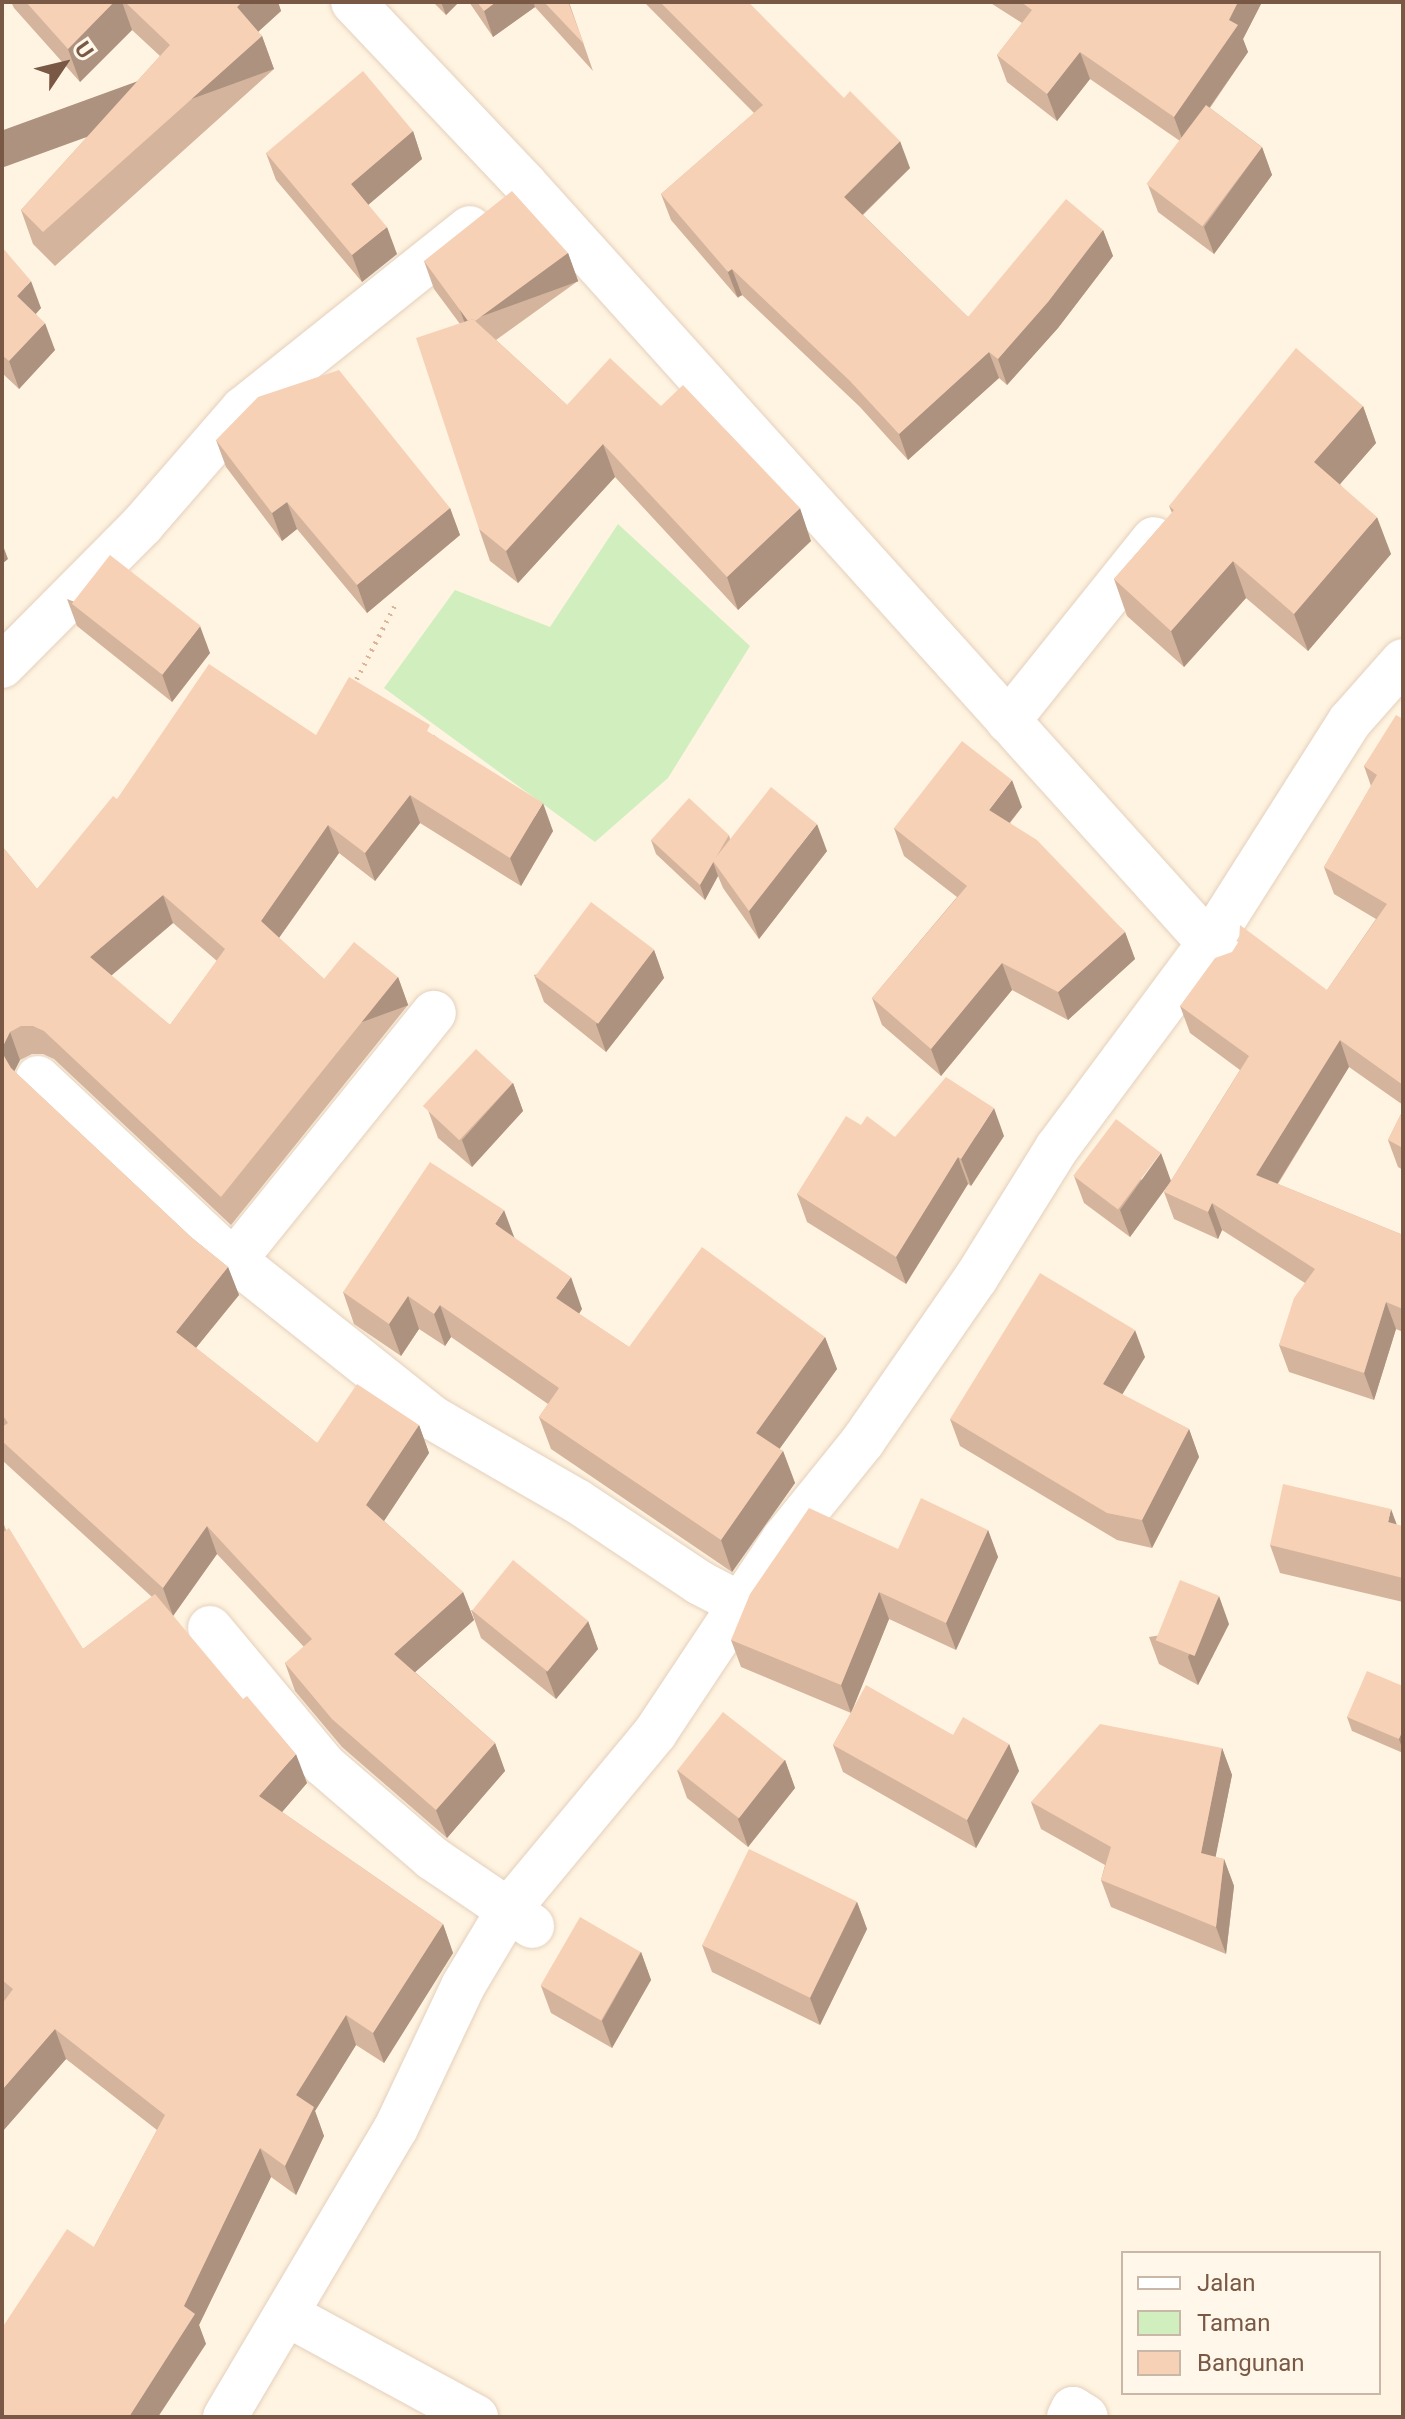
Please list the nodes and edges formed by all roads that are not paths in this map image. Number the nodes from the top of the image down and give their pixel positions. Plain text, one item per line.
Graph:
1 (353, 2) edge
2 (525, 184) junction
3 (1175, 512) edge
4 (1403, 661) edge
5 (2, 666) edge
6 (1008, 721) junction
7 (1217, 952) junction
8 (434, 1013) dead end
9 (38, 1078) dead end
10 (236, 1258) junction
11 (742, 1605) junction
12 (210, 1628) dead end
13 (520, 1918) junction
14 (288, 2315) junction
15 (225, 2417) edge
16 (476, 2417) edge
17 (1069, 2417) edge
18 (1086, 2417) edge

1 - 2 street
2 - 5 street
2 - 6 street
3 - 6 street
4 - 7 street
6 - 7 street
7 - 11 street
8 - 10 street
9 - 10 street
10 - 11 street
11 - 13 street
12 - 13 street
13 - 14 street
14 - 15 street
14 - 16 street
17 - 18 street

